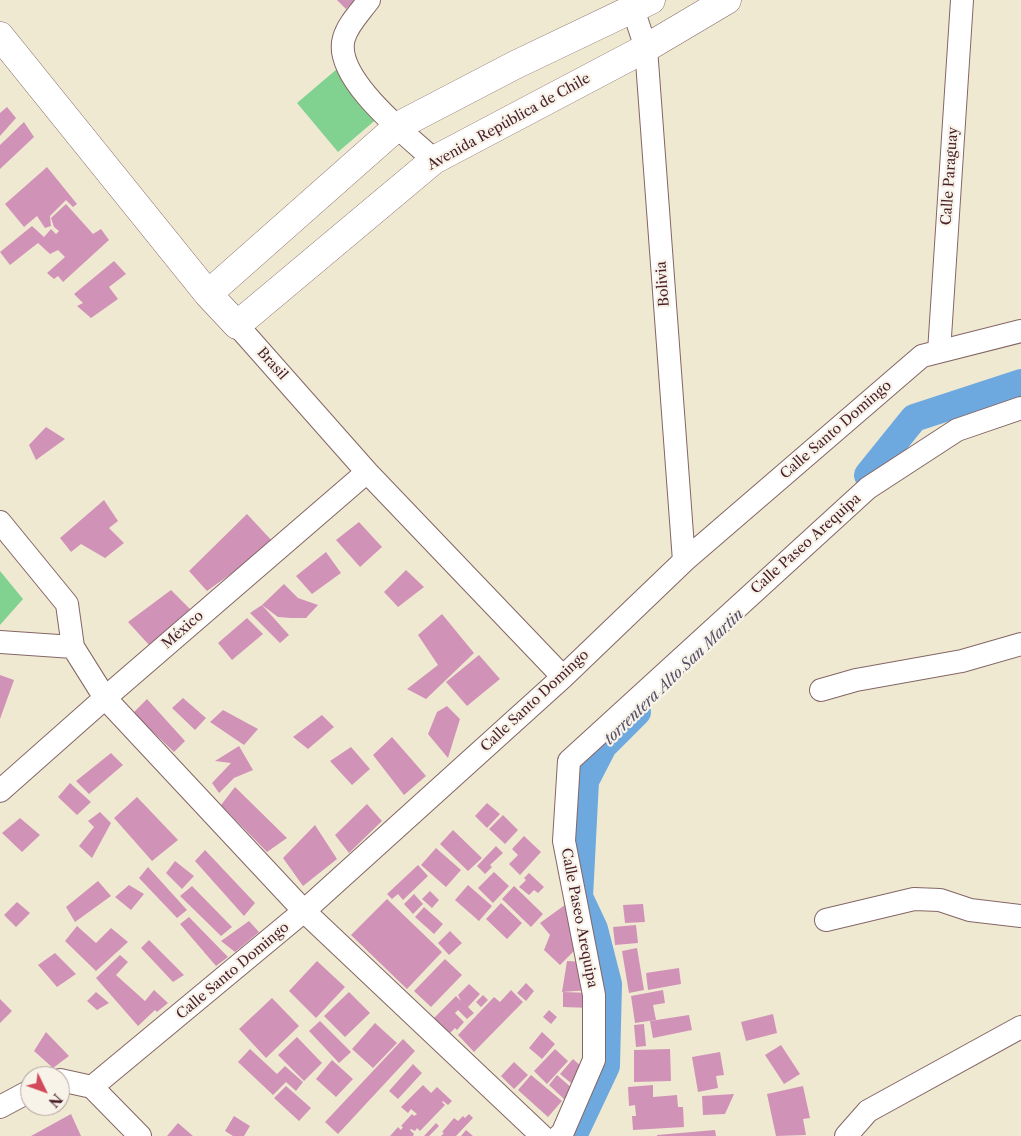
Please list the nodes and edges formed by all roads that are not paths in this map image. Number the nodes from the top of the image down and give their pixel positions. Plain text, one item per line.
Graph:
1 (370, 0) edge
2 (728, 0) edge
3 (962, 0) edge
4 (642, 5) edge
5 (0, 36) edge
6 (646, 48) junction
7 (398, 126) junction
8 (434, 160) junction
9 (208, 294) junction
10 (237, 325) junction
11 (1021, 331) edge
12 (939, 352) junction
13 (1021, 408) edge
14 (367, 472) junction
15 (0, 522) edge
16 (684, 560) junction
17 (0, 642) edge
18 (1021, 644) edge
19 (73, 647) junction
20 (562, 677) junction
21 (821, 690) dead end
22 (105, 698) junction
23 (0, 791) edge
24 (304, 911) junction
25 (1021, 916) edge
26 (826, 920) dead end
27 (1021, 1027) edge
28 (70, 1082) edge
29 (92, 1087) junction
30 (20, 1096) edge
31 (0, 1107) edge
32 (545, 1135) edge
33 (140, 1136) edge
34 (846, 1136) edge

1 - 7 street
2 - 6 street, Avenida República de Chile
3 - 12 street, Calle Paraguay
4 - 6 street, Bolivia
4 - 7 street
5 - 9 street, Brasil
6 - 8 street, Avenida República de Chile
6 - 16 street, Bolivia
7 - 8 street
7 - 9 street
8 - 10 street, Avenida República de Chile
9 - 10 street, Brasil
10 - 14 street, Brasil
11 - 12 street, Calle Santo Domingo
12 - 16 street, Calle Santo Domingo
13 - 32 street, Calle Paseo Arequipa
14 - 20 street, Brasil
14 - 22 street, México
15 - 19 street
16 - 20 street, Calle Santo Domingo
17 - 19 street
18 - 21 street
19 - 22 street
20 - 24 street, Calle Santo Domingo
22 - 23 street, México
22 - 24 street
24 - 29 street, Calle Santo Domingo
24 - 32 street
25 - 26 street
27 - 34 street
28 - 29 street
29 - 33 street
30 - 31 street

